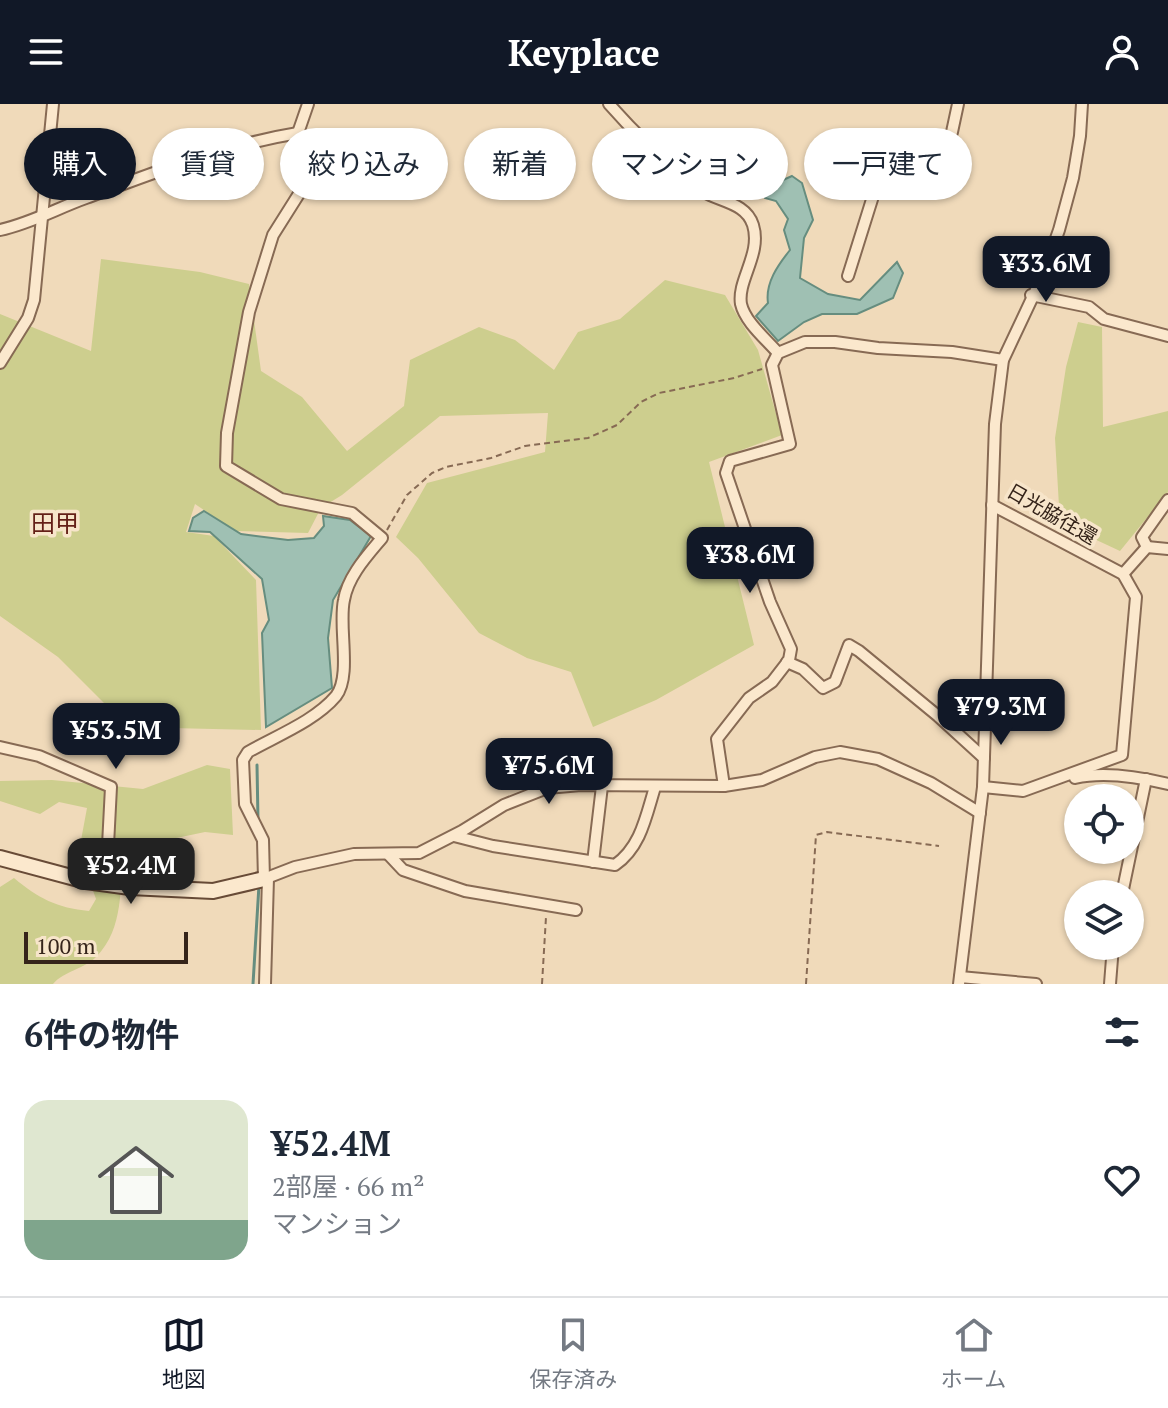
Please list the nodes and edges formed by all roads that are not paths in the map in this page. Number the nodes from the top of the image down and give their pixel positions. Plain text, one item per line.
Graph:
1 (53, 104) edge
2 (308, 104) edge
3 (609, 104) edge
4 (958, 104) edge
5 (1082, 104) edge
6 (300, 128) edge
7 (280, 136) edge
8 (295, 200) edge
9 (40, 215) junction
10 (0, 230) edge
11 (848, 276) dead end
12 (1031, 295) junction
13 (1168, 336) edge
14 (778, 353) junction
15 (1003, 360) junction
16 (0, 363) edge
17 (1168, 500) edge
18 (992, 505) junction
19 (1147, 547) junction
20 (1168, 549) edge
21 (1123, 574) junction
22 (787, 662) junction
23 (0, 747) edge
24 (984, 758) junction
25 (1146, 779) junction
26 (1168, 784) edge
27 (602, 786) junction
28 (724, 786) junction
29 (655, 787) junction
30 (983, 787) junction
31 (1041, 787) junction
32 (980, 813) junction
33 (453, 836) junction
34 (388, 854) junction
35 (0, 858) edge
36 (593, 862) junction
37 (266, 878) junction
38 (1125, 880) edge
39 (106, 884) junction
40 (576, 910) dead end
41 (1112, 960) edge
42 (959, 981) edge
43 (265, 984) edge
44 (1036, 984) edge
45 (1110, 984) edge

1 - 9 street
2 - 6 street
3 - 14 street
4 - 11 street
5 - 12 street, 日光脇往還
7 - 9 street
8 - 37 street
9 - 10 street
9 - 16 street
12 - 13 street
12 - 15 street, 日光脇往還
14 - 15 street
14 - 22 street
15 - 18 street, 日光脇往還
17 - 19 street
18 - 21 street, 日光脇往還
18 - 24 street
19 - 20 street
19 - 21 street
21 - 31 street
22 - 24 street
22 - 28 street
23 - 39 street
24 - 30 street
25 - 26 street
25 - 31 street
25 - 38 street
27 - 29 street
27 - 33 street
27 - 36 street
28 - 29 street
28 - 32 street
29 - 36 street
30 - 31 street
30 - 32 street
32 - 42 street
33 - 34 street
33 - 36 street
34 - 37 street
34 - 40 street
35 - 39 street
37 - 39 street
37 - 43 street
41 - 45 street
42 - 44 street

